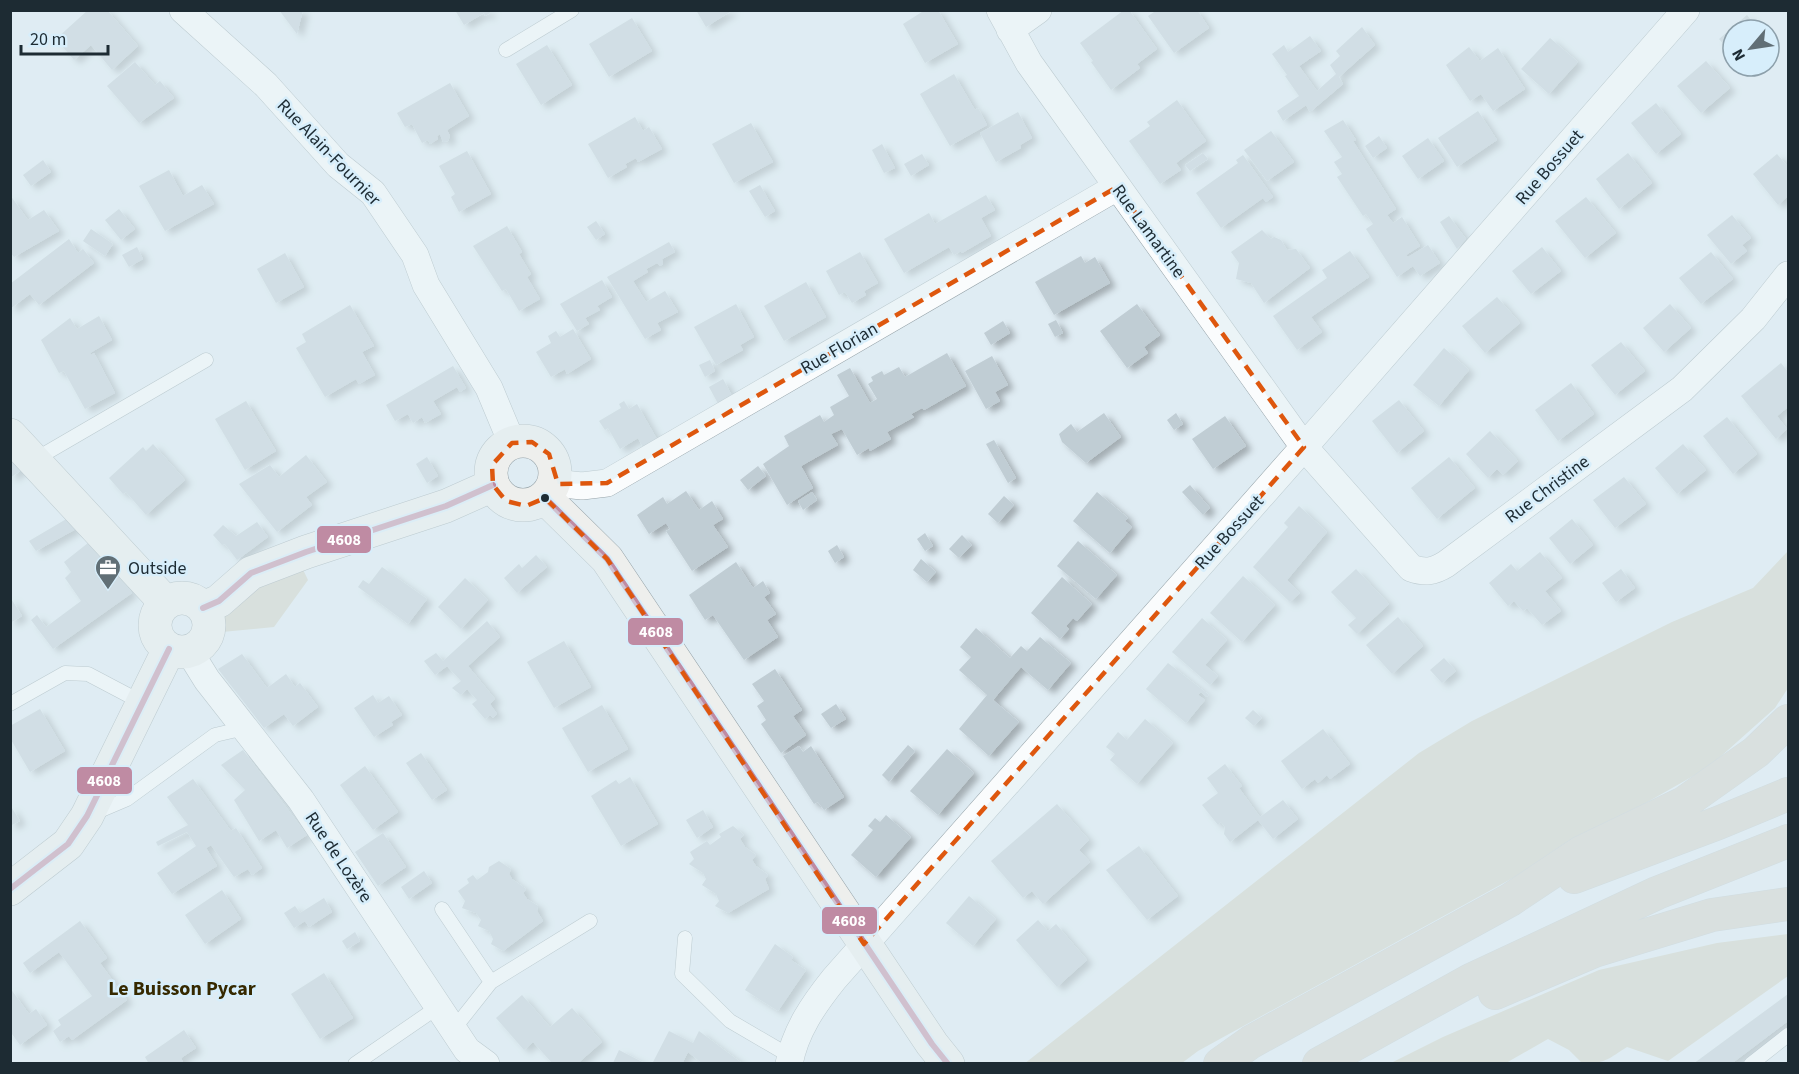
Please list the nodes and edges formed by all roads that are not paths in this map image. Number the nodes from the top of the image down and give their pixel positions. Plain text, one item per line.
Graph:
1 (183, 10) edge
2 (572, 10) edge
3 (1038, 10) edge
4 (1686, 10) edge
5 (1005, 20) edge
6 (506, 50) dead end
7 (1117, 187) junction
8 (1788, 275) edge
9 (206, 360) dead end
10 (10, 435) edge
11 (512, 443) junction
12 (1304, 447) junction
13 (34, 460) junction
14 (493, 485) junction
15 (549, 491) junction
16 (166, 603) junction
17 (203, 608) junction
18 (179, 650) junction
19 (10, 704) edge
20 (143, 704) junction
21 (1788, 722) edge
22 (244, 728) junction
23 (1788, 794) edge
24 (87, 816) junction
25 (1788, 841) edge
26 (10, 890) edge
27 (1510, 900) junction
28 (1788, 904) edge
29 (442, 909) dead end
30 (590, 921) dead end
31 (685, 938) dead end
32 (864, 944) junction
33 (491, 982) junction
34 (438, 1007) junction
35 (453, 1030) junction
36 (1788, 1035) edge
37 (790, 1060) edge
38 (355, 1064) edge
39 (486, 1064) edge
40 (948, 1064) edge
41 (1220, 1064) edge
42 (1319, 1064) edge
43 (1338, 1064) edge
44 (1750, 1064) edge

1 - 11 street, Rue Alain-Fournier
2 - 6 lane
3 - 5 street
4 - 12 street, Rue Bossuet
5 - 7 street, Rue Lamartine
7 - 12 street, Rue Lamartine
7 - 15 street, Rue Florian
8 - 12 street, Rue Christine
9 - 13 lane
10 - 13 street
11 - 14 street
11 - 15 street
12 - 32 street, Rue Bossuet
13 - 16 street
14 - 15 street
14 - 17 street
15 - 32 street
16 - 17 street
16 - 18 street
17 - 18 street
18 - 20 street
18 - 22 street, Rue de Lozère
19 - 20 lane
20 - 24 street
21 - 27 highway
22 - 24 lane
22 - 34 street, Rue de Lozère
23 - 27 highway
24 - 26 street
25 - 42 highway
27 - 41 highway
28 - 43 highway
29 - 33 lane
30 - 33 lane
31 - 37 lane
32 - 37 street, Rue Bossuet
32 - 40 street
33 - 35 lane
34 - 35 street, Rue de Lozère
34 - 38 lane
35 - 39 street, Rue de Lozère
36 - 44 lane

